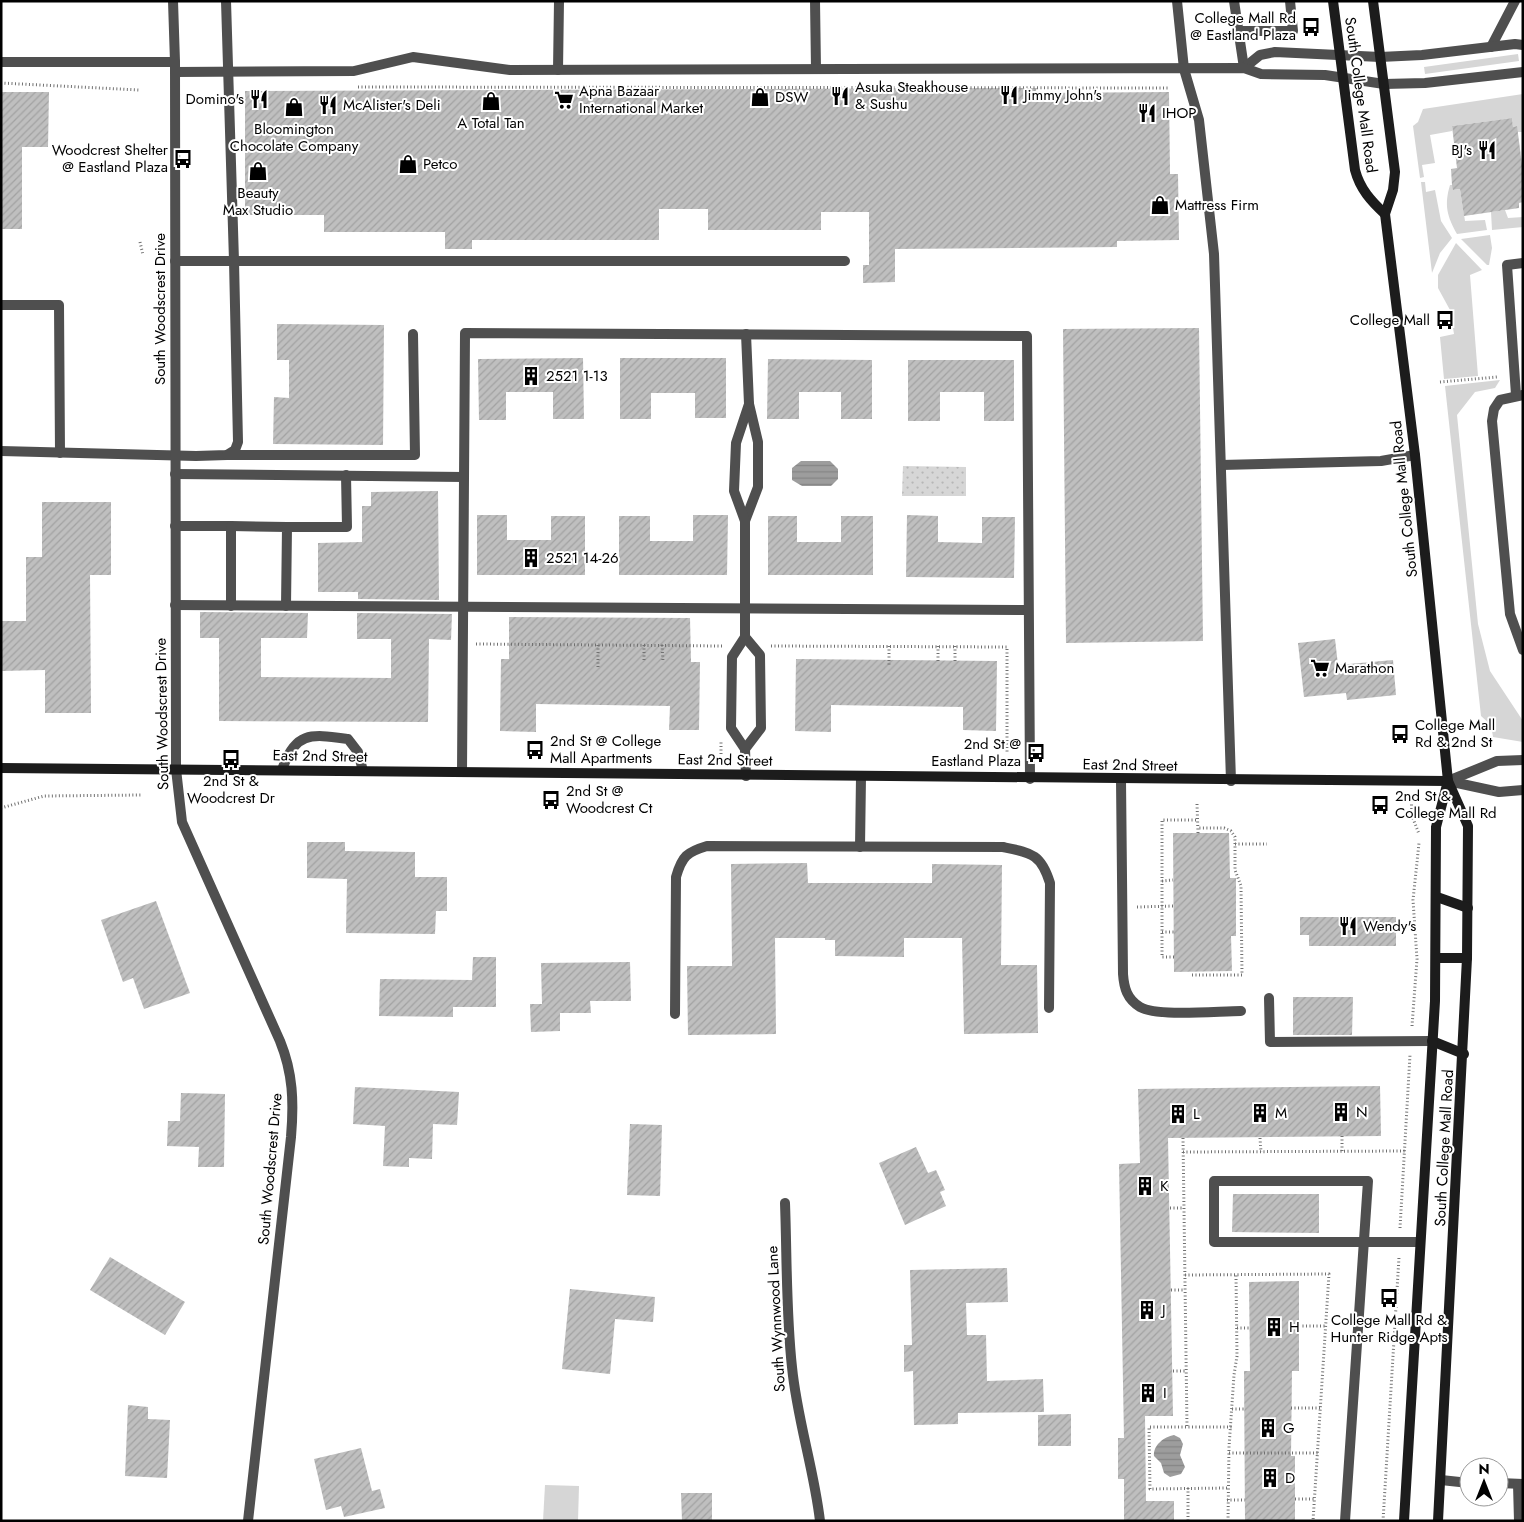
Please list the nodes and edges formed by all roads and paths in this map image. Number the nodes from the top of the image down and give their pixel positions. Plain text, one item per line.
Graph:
1 (173, 1) edge
2 (226, 1) edge
3 (559, 1) edge
4 (815, 1) edge
5 (1177, 1) edge
6 (1234, 1) edge
7 (1290, 1) edge
8 (1333, 1) edge
9 (1373, 1) edge
10 (1514, 1) edge
11 (1239, 30) junction
12 (1523, 45) edge
13 (1491, 47) junction
14 (1340, 54) junction
15 (1380, 57) junction
16 (1, 62) edge
17 (175, 67) junction
18 (1184, 68) junction
19 (1244, 68) junction
20 (816, 69) junction
21 (558, 70) junction
22 (227, 72) junction
23 (1523, 72) edge
24 (1343, 78) junction
25 (1, 83) edge
26 (1384, 84) junction
27 (357, 87) dead end
28 (1170, 88) dead end
29 (139, 90) dead end
30 (1385, 214) junction
31 (140, 242) dead end
32 (143, 255) dead end
33 (175, 261) junction
34 (234, 261) junction
35 (845, 261) dead end
36 (1523, 263) edge
37 (1, 305) edge
38 (413, 334) dead end
39 (746, 334) junction
40 (1497, 377) dead end
41 (1440, 382) dead end
42 (1519, 395) edge
43 (748, 404) junction
44 (1, 451) edge
45 (60, 453) junction
46 (227, 455) junction
47 (1415, 455) junction
48 (176, 457) junction
49 (1221, 465) junction
50 (176, 474) junction
51 (346, 476) junction
52 (464, 476) junction
53 (745, 522) junction
54 (176, 526) junction
55 (231, 526) junction
56 (287, 527) junction
57 (176, 605) junction
58 (231, 606) junction
59 (286, 606) junction
60 (463, 608) junction
61 (745, 609) junction
62 (1028, 610) junction
63 (745, 637) junction
64 (463, 644) junction
65 (598, 644) junction
66 (644, 644) junction
67 (662, 645) junction
68 (764, 646) dead end
69 (889, 646) junction
70 (938, 646) junction
71 (955, 646) junction
72 (1523, 650) edge
73 (722, 655) dead end
74 (938, 661) dead end
75 (955, 661) dead end
76 (644, 662) dead end
77 (663, 662) dead end
78 (598, 667) dead end
79 (889, 667) dead end
80 (721, 734) dead end
81 (745, 749) junction
82 (721, 754) dead end
83 (1007, 754) dead end
84 (1523, 760) edge
85 (1, 768) edge
86 (176, 769) junction
87 (282, 770) junction
88 (363, 771) junction
89 (462, 772) junction
90 (746, 776) junction
91 (861, 777) junction
92 (1030, 779) junction
93 (1121, 780) junction
94 (1231, 781) junction
95 (1410, 781) junction
96 (1448, 781) junction
97 (1523, 790) edge
98 (141, 795) dead end
99 (1198, 804) dead end
100 (1, 808) edge
101 (1198, 820) junction
102 (1198, 828) junction
103 (1198, 833) dead end
104 (1235, 844) junction
105 (1267, 844) dead end
106 (860, 847) junction
107 (1173, 880) dead end
108 (1162, 881) junction
109 (1437, 897) junction
110 (1174, 906) dead end
111 (1122, 907) junction
112 (1162, 907) junction
113 (1468, 908) junction
114 (1162, 932) junction
115 (1174, 932) dead end
116 (1174, 957) dead end
117 (1436, 958) junction
118 (1467, 958) junction
119 (1192, 975) dead end
120 (1269, 998) dead end
121 (1049, 1008) dead end
122 (1240, 1011) dead end
123 (675, 1014) dead end
124 (1432, 1041) junction
125 (1411, 1042) junction
126 (1464, 1054) junction
127 (1342, 1136) dead end
128 (1183, 1138) dead end
129 (1260, 1138) dead end
130 (1342, 1151) junction
131 (1405, 1151) junction
132 (1183, 1152) junction
133 (1261, 1152) junction
134 (785, 1203) dead end
135 (1170, 1208) dead end
136 (1184, 1208) junction
137 (1364, 1242) junction
138 (1400, 1242) junction
139 (1420, 1242) junction
140 (1236, 1275) junction
141 (1185, 1276) junction
142 (1171, 1290) dead end
143 (1185, 1290) junction
144 (1299, 1326) dead end
145 (1326, 1326) junction
146 (1237, 1328) junction
147 (1250, 1328) dead end
148 (1173, 1371) dead end
149 (1186, 1371) junction
150 (1291, 1408) dead end
151 (1320, 1408) junction
152 (1232, 1409) junction
153 (1244, 1409) dead end
154 (1187, 1427) junction
155 (1232, 1427) junction
156 (1229, 1453) junction
157 (1318, 1453) junction
158 (1441, 1480) junction
159 (1459, 1482) edge
160 (1520, 1484) edge
161 (1188, 1488) junction
162 (1227, 1488) junction
163 (1295, 1499) dead end
164 (1315, 1499) junction
165 (1227, 1500) junction
166 (1245, 1500) dead end
167 (248, 1521) edge
168 (820, 1521) edge
169 (1188, 1521) edge
170 (1228, 1521) edge
171 (1314, 1521) edge
172 (1345, 1521) edge
173 (1383, 1521) edge
174 (1404, 1521) edge
175 (1438, 1521) edge
176 (1519, 1521) edge

1 - 17 street, South Woodscrest Drive
2 - 22 street
3 - 21 street
4 - 20 street
5 - 18 street
6 - 11 street
7 - 11 street
8 - 14 main road, South College Mall Road
9 - 15 main road, South College Mall Road
10 - 13 street
11 - 19 street
12 - 13 street
13 - 15 street
14 - 15 street
14 - 19 street
14 - 24 main road, South College Mall Road
15 - 26 main road, South College Mall Road
16 - 17 street
17 - 22 street
17 - 33 street, South Woodscrest Drive
18 - 19 street
18 - 20 street
18 - 49 street
19 - 24 street
20 - 21 street
21 - 22 street
22 - 34 street
23 - 26 street
24 - 26 street
24 - 30 main road, South College Mall Road
25 - 29 path
26 - 30 main road, South College Mall Road
27 - 28 path
30 - 47 main road, South College Mall Road
31 - 32 path
33 - 34 street
33 - 48 street, South Woodscrest Drive
34 - 35 street
34 - 46 street
36 - 42 street
37 - 45 street
38 - 46 street
39 - 43 street
39 - 52 street
39 - 62 street
40 - 41 path
42 - 72 street
43 - 53 street
43 - 53 street
44 - 45 street
45 - 48 street
46 - 48 street
47 - 49 street
47 - 96 main road, South College Mall Road
48 - 50 street, South Woodscrest Drive
49 - 94 street
50 - 51 street
50 - 54 street, South Woodscrest Drive
51 - 52 street
51 - 56 street
52 - 60 street
53 - 61 street
54 - 55 street
54 - 57 street, South Woodscrest Drive
55 - 56 street
55 - 58 street
56 - 59 street
57 - 58 street
57 - 86 street, South Woodscrest Drive
58 - 59 street
59 - 60 street
60 - 61 street
60 - 64 street
61 - 62 street
61 - 63 street
62 - 92 street
63 - 81 street
63 - 81 street
64 - 65 path
64 - 89 street
65 - 66 path
65 - 78 path
66 - 67 path
66 - 76 path
67 - 73 path
67 - 77 path
68 - 69 path
69 - 70 path
69 - 79 path
70 - 71 path
70 - 74 path
71 - 75 path
71 - 83 path
80 - 82 path
81 - 90 street
84 - 96 street
85 - 86 main road, East 2nd Street
86 - 87 main road, East 2nd Street
86 - 167 street, South Woodscrest Drive
87 - 88 main road, East 2nd Street
87 - 88 street
88 - 89 main road, East 2nd Street
89 - 90 main road, East 2nd Street
90 - 91 main road, East 2nd Street
91 - 92 main road, East 2nd Street
91 - 106 street
92 - 93 main road, East 2nd Street
93 - 94 main road, East 2nd Street
93 - 111 street
94 - 95 main road, East 2nd Street
95 - 96 main road, East 2nd Street
95 - 125 path
96 - 97 street
96 - 109 main road, South College Mall Road
96 - 113 main road, South College Mall Road
98 - 100 path
99 - 101 path
101 - 102 path
101 - 108 path
102 - 103 path
102 - 104 path
104 - 105 path
104 - 119 path
106 - 121 street
106 - 123 street
107 - 108 path
108 - 112 path
109 - 113 main road
109 - 117 main road, South College Mall Road
110 - 112 path
111 - 112 path
111 - 122 street
112 - 114 path
113 - 118 main road, South College Mall Road
114 - 115 path
114 - 116 path
117 - 118 main road
117 - 124 main road, South College Mall Road
118 - 126 main road, South College Mall Road
120 - 125 street
124 - 125 street
124 - 126 main road
124 - 139 main road, South College Mall Road
125 - 131 path
126 - 158 main road, South College Mall Road
127 - 130 path
128 - 132 path
129 - 133 path
130 - 131 path
130 - 133 path
131 - 138 path
132 - 133 path
132 - 136 path
134 - 168 street, South Wynnwood Lane
135 - 136 path
136 - 141 path
137 - 137 street
137 - 138 street
137 - 172 street
138 - 139 street
138 - 173 path
139 - 174 main road, South College Mall Road
140 - 141 path
140 - 145 path
140 - 146 path
141 - 143 path
142 - 143 path
143 - 149 path
144 - 145 path
145 - 151 path
146 - 147 path
146 - 152 path
148 - 149 path
149 - 154 path
150 - 151 path
151 - 157 path
152 - 153 path
152 - 155 path
154 - 155 path
154 - 161 path
155 - 156 path
156 - 157 path
156 - 162 path
157 - 164 path
158 - 159 street
158 - 175 main road, South College Mall Road
160 - 176 street
161 - 162 path
161 - 169 path
162 - 165 path
163 - 164 path
164 - 171 path
165 - 166 path
165 - 170 path

